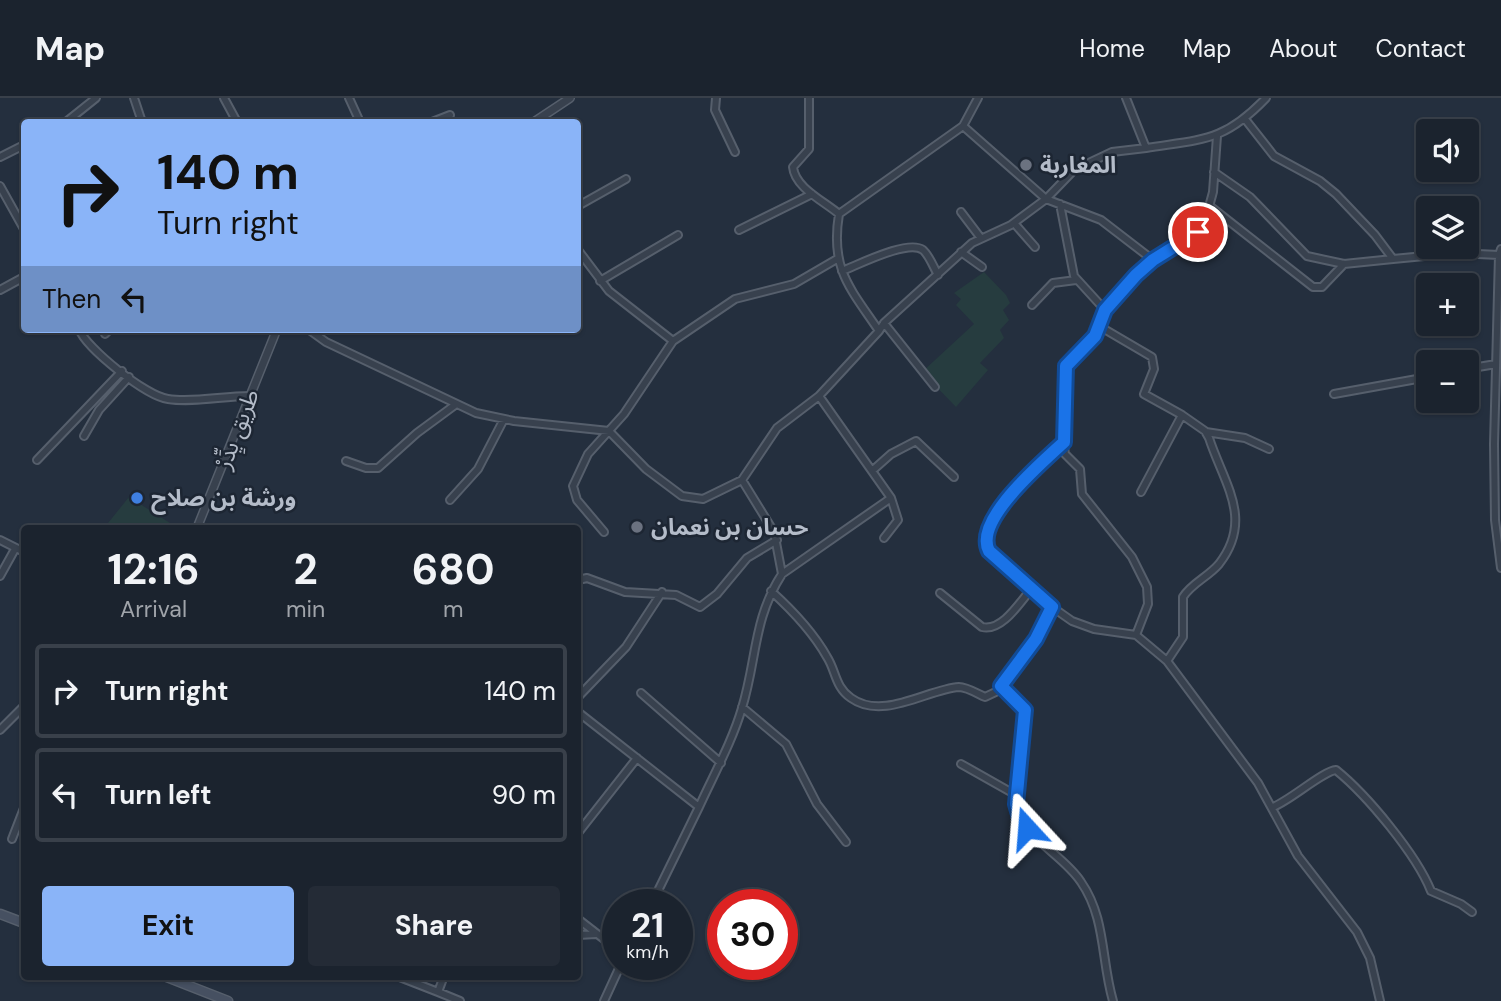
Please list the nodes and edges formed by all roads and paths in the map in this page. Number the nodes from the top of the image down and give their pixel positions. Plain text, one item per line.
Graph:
1 (96, 98) edge
2 (135, 98) edge
3 (224, 98) edge
4 (349, 98) edge
5 (570, 98) edge
6 (716, 98) edge
7 (809, 98) edge
8 (978, 98) edge
9 (1126, 98) edge
10 (1266, 98) edge
11 (450, 115) dead end
12 (70, 119) edge
13 (141, 119) edge
14 (235, 119) edge
15 (359, 119) edge
16 (440, 119) edge
17 (538, 119) edge
18 (1245, 119) junction
19 (963, 126) junction
20 (1217, 136) junction
21 (21, 146) edge
22 (1146, 148) junction
23 (735, 152) dead end
24 (0, 157) edge
25 (1214, 172) junction
26 (626, 179) dead end
27 (0, 186) edge
28 (813, 194) junction
29 (1046, 199) junction
30 (581, 204) edge
31 (1060, 204) junction
32 (1211, 206) junction
33 (961, 212) dead end
34 (839, 214) junction
35 (1014, 223) junction
36 (21, 224) edge
37 (739, 230) dead end
38 (678, 235) dead end
39 (980, 237) junction
40 (1035, 247) dead end
41 (961, 252) junction
42 (1500, 252) edge
43 (581, 254) edge
44 (836, 259) junction
45 (1393, 259) junction
46 (1153, 260) junction
47 (1344, 264) junction
48 (982, 267) dead end
49 (842, 271) junction
50 (938, 275) junction
51 (21, 279) edge
52 (1076, 279) junction
53 (600, 281) junction
54 (0, 290) edge
55 (1031, 305) dead end
56 (1105, 310) junction
57 (884, 323) junction
58 (1100, 326) junction
59 (879, 331) junction
60 (82, 333) edge
61 (275, 333) edge
62 (312, 333) edge
63 (673, 341) junction
64 (1496, 364) junction
65 (1479, 367) edge
66 (122, 371) junction
67 (129, 377) junction
68 (1416, 379) edge
69 (935, 387) dead end
70 (1334, 394) dead end
71 (819, 396) junction
72 (249, 397) junction
73 (455, 405) junction
74 (1182, 415) junction
75 (504, 419) junction
76 (610, 431) junction
77 (1205, 432) junction
78 (84, 436) dead end
79 (1064, 442) junction
80 (1269, 449) dead end
81 (37, 460) dead end
82 (346, 460) dead end
83 (873, 470) junction
84 (954, 477) dead end
85 (742, 480) junction
86 (1141, 492) dead end
87 (891, 498) junction
88 (450, 500) dead end
89 (198, 525) edge
90 (604, 532) dead end
91 (884, 538) dead end
92 (0, 540) edge
93 (777, 540) junction
94 (15, 549) junction
95 (21, 551) edge
96 (1501, 568) edge
97 (782, 574) junction
98 (0, 576) edge
99 (581, 579) edge
100 (1032, 588) junction
101 (771, 591) junction
102 (662, 592) junction
103 (940, 593) dead end
104 (1052, 607) junction
105 (1136, 635) junction
106 (1167, 661) junction
107 (1002, 689) junction
108 (641, 693) dead end
109 (581, 694) edge
110 (743, 707) junction
111 (21, 709) edge
112 (581, 714) edge
113 (0, 730) edge
114 (636, 758) junction
115 (721, 763) junction
116 (961, 764) dead end
117 (1016, 795) junction
118 (699, 807) junction
119 (1273, 807) junction
120 (21, 816) edge
121 (581, 828) edge
122 (12, 839) dead end
123 (846, 842) dead end
124 (659, 889) edge
125 (1472, 912) dead end
126 (0, 914) edge
127 (21, 920) edge
128 (581, 922) edge
129 (596, 934) junction
130 (581, 935) edge
131 (602, 938) edge
132 (174, 980) edge
133 (407, 980) edge
134 (442, 980) edge
135 (614, 980) edge
136 (438, 992) junction
137 (228, 1001) edge
138 (460, 1001) edge
139 (604, 1001) edge
140 (1113, 1001) edge
141 (1380, 1001) edge

1 - 12 street
2 - 13 street
3 - 14 street
4 - 15 street
5 - 17 street
6 - 23 street
7 - 28 street
8 - 19 street
9 - 22 street
10 - 18 street
11 - 16 street
18 - 20 street
18 - 45 street
19 - 29 street
19 - 34 street
20 - 22 street
20 - 25 street
21 - 24 street
22 - 29 street
25 - 32 street
25 - 47 street
26 - 30 street
27 - 36 street
28 - 34 street
28 - 37 street
29 - 31 street
29 - 35 street
31 - 46 street
31 - 52 street
32 - 46 street
32 - 47 street
33 - 39 street
34 - 44 street
35 - 39 street
35 - 40 street
38 - 53 street
39 - 41 street
41 - 48 street
41 - 50 street
42 - 45 street
42 - 64 street
43 - 53 street
44 - 49 street
44 - 63 street
45 - 47 street
46 - 56 street
49 - 50 street
49 - 59 street
50 - 57 street
51 - 54 street
52 - 55 street
52 - 56 street
53 - 63 street
56 - 58 street
57 - 59 street
57 - 69 street
58 - 74 street
58 - 79 street
59 - 71 street
60 - 66 street
61 - 72 street, طريق يِدِّرْ
62 - 73 street
63 - 76 street
64 - 65 street
64 - 96 street
66 - 67 street
66 - 81 street
67 - 72 street
67 - 78 street
68 - 70 street
71 - 83 street
71 - 85 street
72 - 89 street, طريق يِدِّرْ
73 - 75 street
73 - 82 street
74 - 77 street
74 - 86 street
75 - 76 street
75 - 88 street
76 - 85 street
76 - 90 street
77 - 80 street
77 - 106 street
79 - 100 street
79 - 105 street
83 - 84 street
83 - 87 street
85 - 93 street
87 - 91 street
87 - 97 street
92 - 94 street
93 - 97 street
93 - 102 street
94 - 95 street
94 - 98 street
97 - 101 street
99 - 102 street
100 - 103 street
100 - 104 street
101 - 107 street
101 - 110 street
102 - 109 street
104 - 105 street
104 - 107 street
105 - 106 street
106 - 119 street
107 - 117 street
108 - 115 street
110 - 115 street
110 - 123 street
111 - 113 street
112 - 114 street
114 - 118 street
114 - 121 street
115 - 118 street
116 - 117 street
117 - 140 street
118 - 124 street
119 - 125 street
119 - 141 street
120 - 122 street
126 - 127 main road
128 - 129 street
129 - 130 street
129 - 131 street
132 - 137 main road
133 - 136 street
134 - 136 street
135 - 139 street
136 - 138 street

